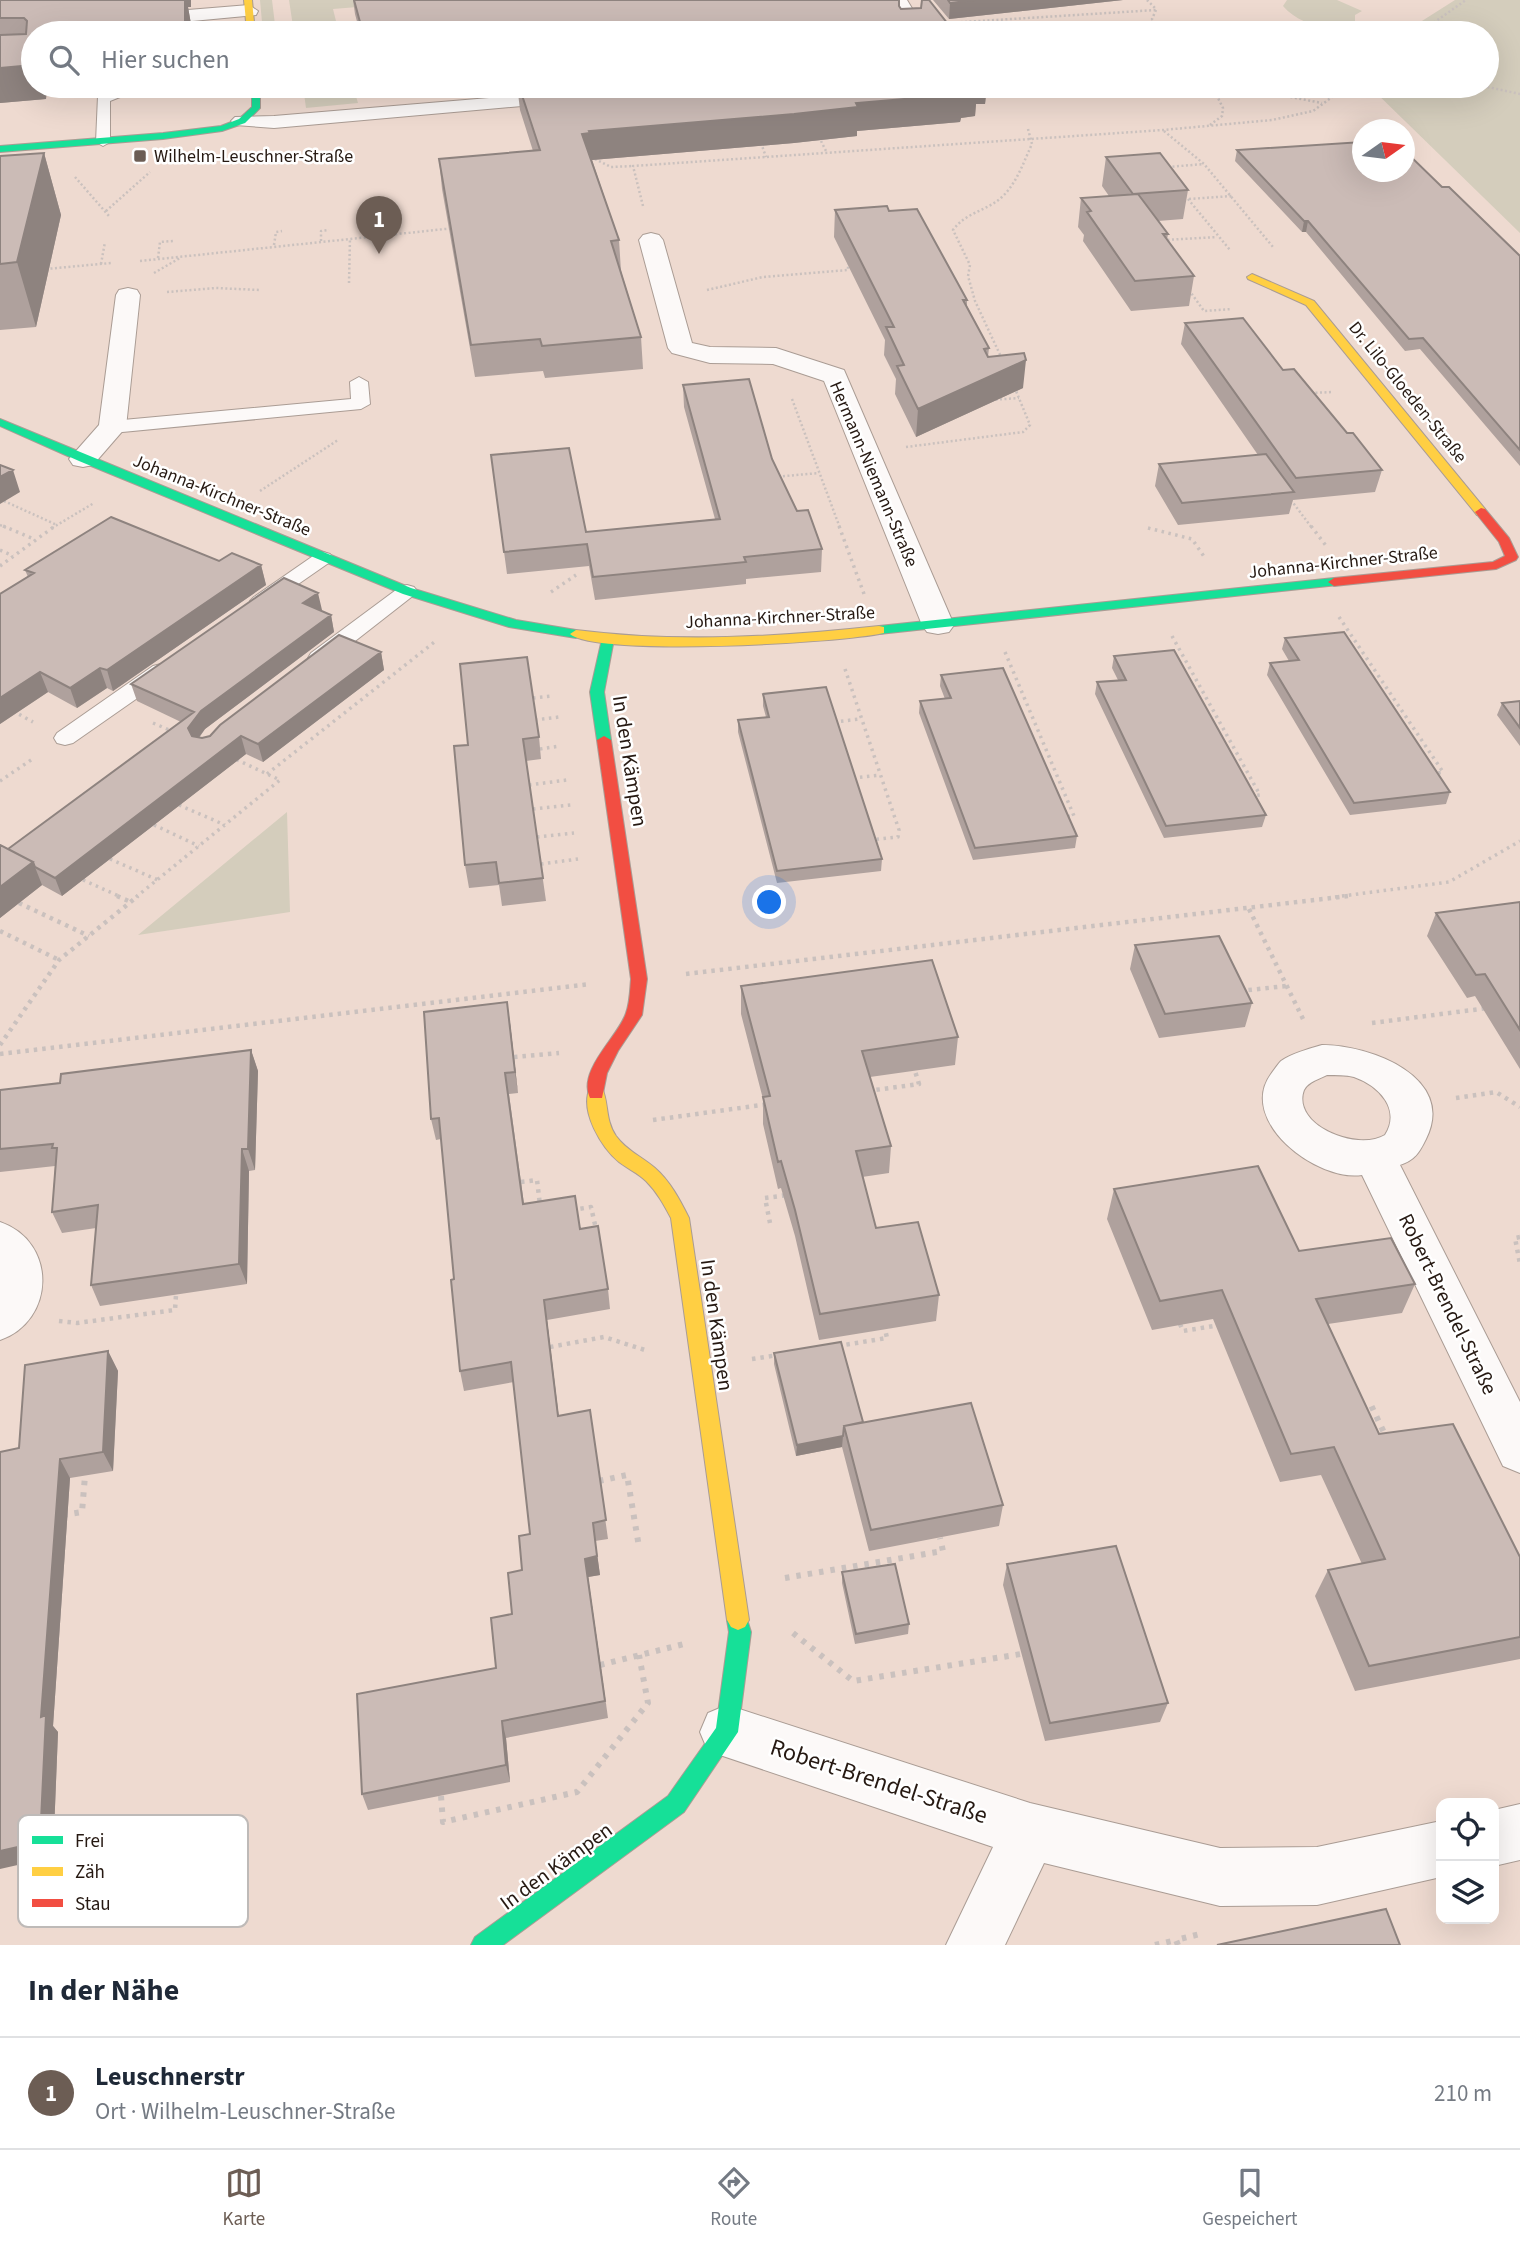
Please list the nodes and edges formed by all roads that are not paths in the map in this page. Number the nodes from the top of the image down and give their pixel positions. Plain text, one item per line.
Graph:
1 (157, 0) edge
2 (898, 0) edge
3 (132, 2) edge
4 (248, 6) edge
5 (120, 21) edge
6 (908, 21) edge
7 (105, 98) edge
8 (256, 98) edge
9 (558, 98) edge
10 (102, 121) joint
11 (242, 121) junction
12 (103, 142) junction
13 (0, 149) edge
14 (651, 240) dead end
15 (1252, 277) road end
16 (128, 295) road end
17 (359, 382) dead end
18 (0, 422) edge
19 (112, 428) junction
20 (83, 459) junction
21 (1512, 557) joint
22 (323, 558) junction
23 (407, 591) junction
24 (246, 612) edge
25 (938, 625) junction
26 (608, 639) junction
27 (179, 658) edge
28 (300, 672) edge
29 (65, 738) dead end
30 (1376, 1157) junction
31 (0, 1240) edge
32 (3, 1318) edge
33 (1520, 1451) edge
34 (727, 1732) junction
35 (1030, 1831) junction
36 (1520, 1832) edge
37 (1499, 1837) edge
38 (1436, 1850) edge
39 (483, 1945) edge
40 (975, 1945) edge

1 - 3 street
2 - 6 street
4 - 5 street
7 - 10 lane
8 - 11 street
9 - 11 street
10 - 12 lane
11 - 12 street
12 - 13 street
14 - 25 street, Hermann-Niemann-Straße
15 - 21 street, Dr. Lilo-Gloeden-Straße
16 - 19 street
17 - 19 lane
18 - 20 street, Johanna-Kirchner-Straße
19 - 20 street
20 - 22 street, Johanna-Kirchner-Straße
21 - 25 street, Johanna-Kirchner-Straße
22 - 23 street, Johanna-Kirchner-Straße
22 - 24 lane
23 - 26 street, Johanna-Kirchner-Straße
23 - 28 lane
25 - 26 street, Johanna-Kirchner-Straße
26 - 34 street, In den Kämpen
27 - 29 lane
30 - 30 street
30 - 33 street, Robert-Brendel-Straße
31 - 32 street
34 - 35 street, Robert-Brendel-Straße
34 - 39 street, In den Kämpen
35 - 38 street, Robert-Brendel-Straße
35 - 40 street
36 - 37 street

